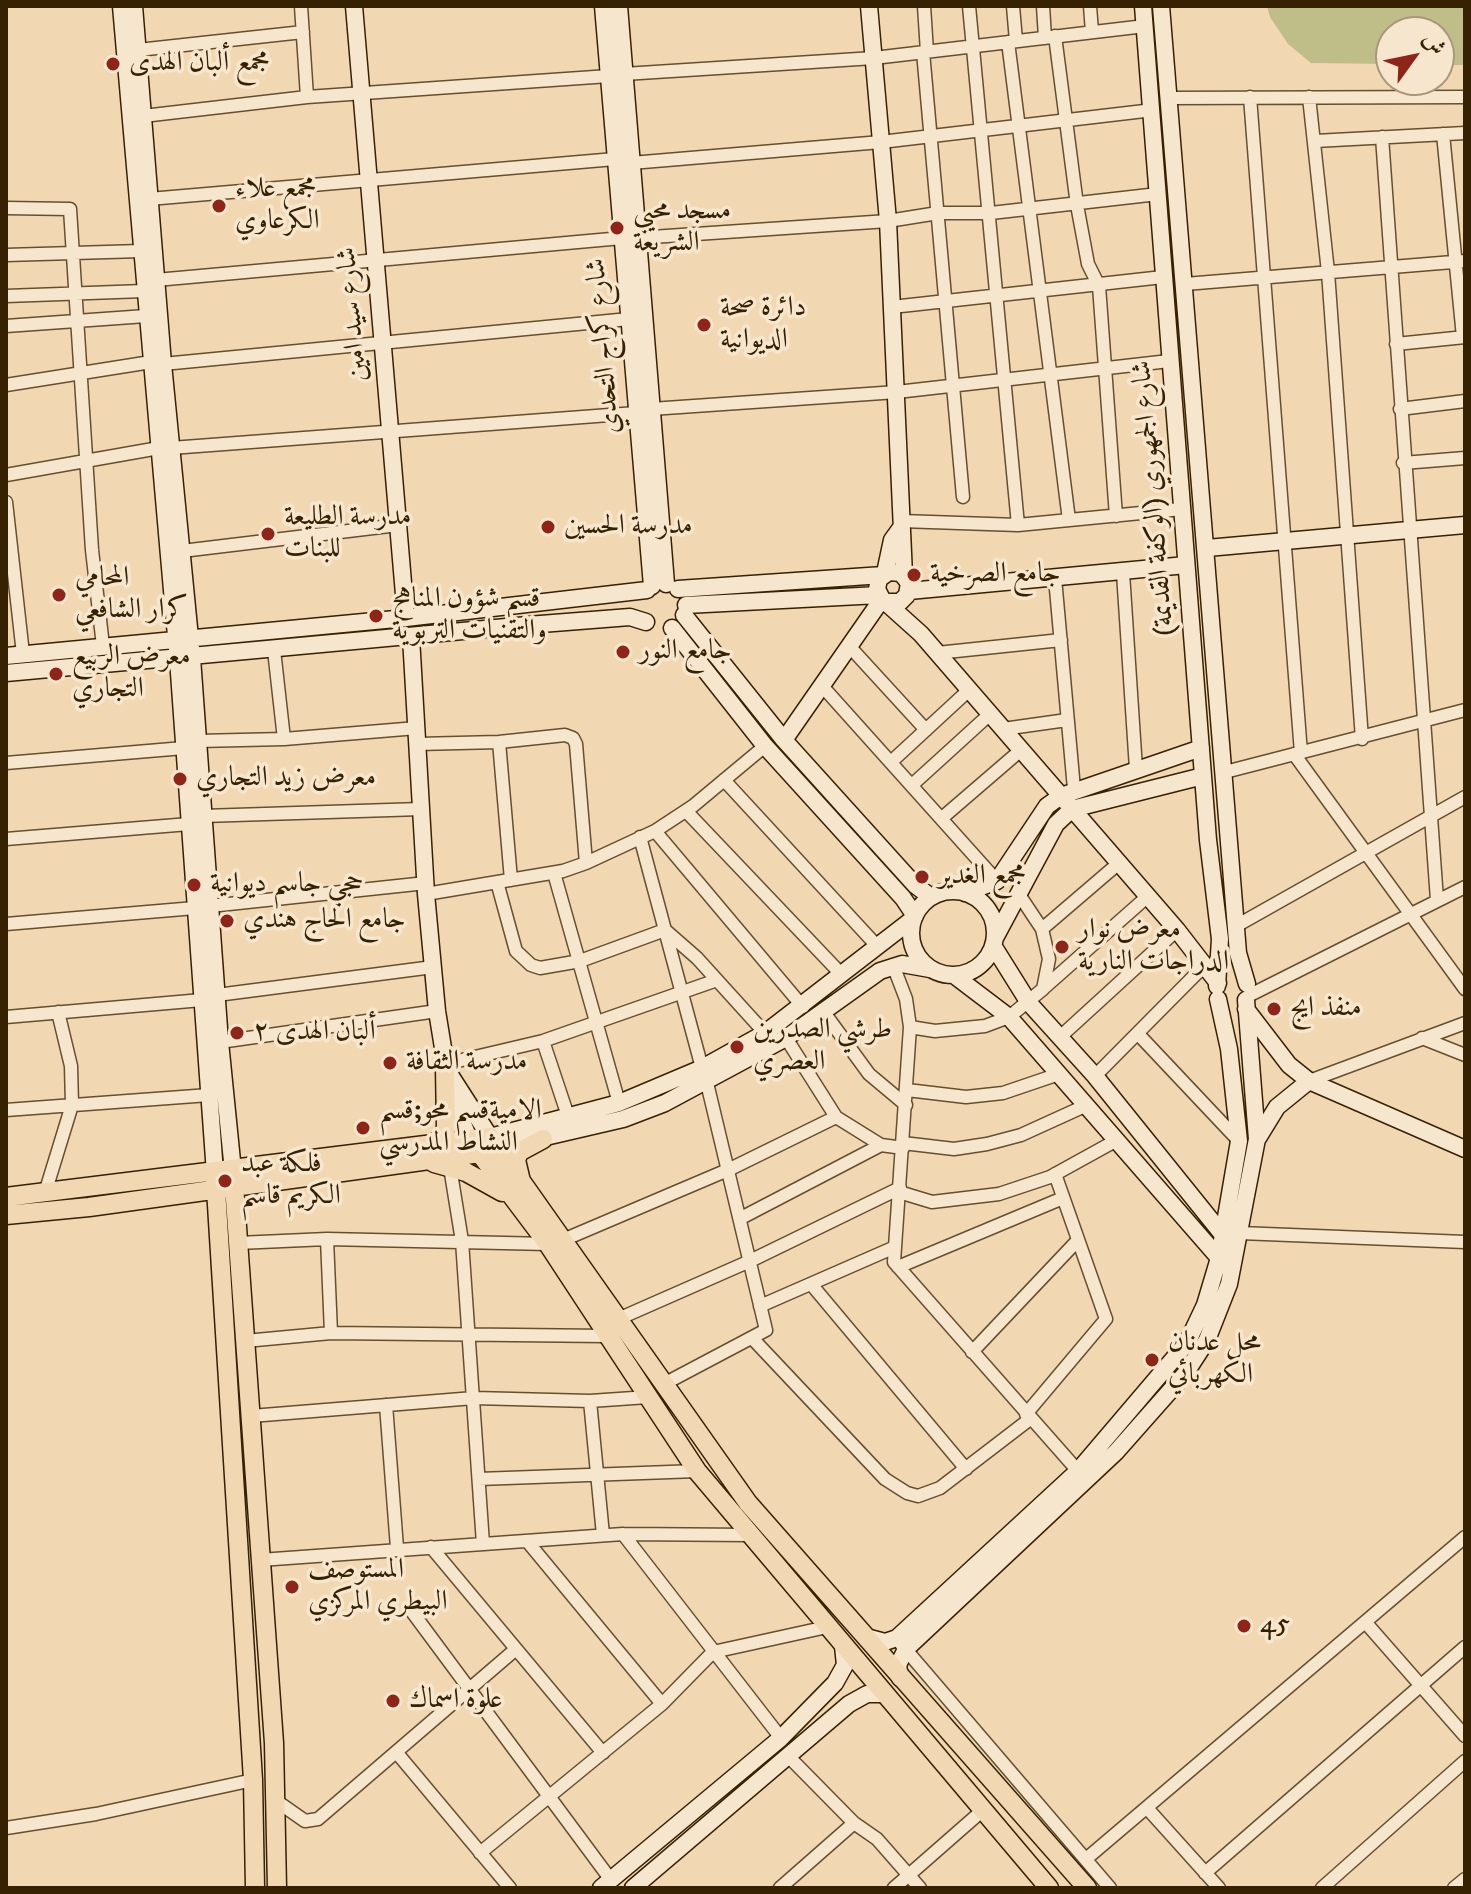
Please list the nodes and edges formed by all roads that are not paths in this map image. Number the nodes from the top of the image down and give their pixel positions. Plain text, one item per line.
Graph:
1 (121, 6) edge
2 (134, 6) edge
3 (301, 6) edge
4 (354, 6) edge
5 (603, 6) edge
6 (619, 6) edge
7 (869, 6) edge
8 (924, 6) edge
9 (969, 6) edge
10 (1013, 6) edge
11 (1043, 6) edge
12 (1090, 6) edge
13 (1143, 6) edge
14 (1161, 6) edge
15 (1145, 26) junction
16 (303, 32) junction
17 (1092, 32) junction
18 (1050, 37) junction
19 (1012, 42) junction
20 (972, 46) junction
21 (138, 50) junction
22 (925, 52) junction
23 (874, 58) junction
24 (616, 75) junction
25 (361, 94) junction
26 (307, 97) junction
27 (1250, 97) junction
28 (1309, 97) junction
29 (1465, 97) edge
30 (1169, 98) junction
31 (1153, 110) junction
32 (143, 116) junction
33 (1065, 121) junction
34 (1019, 126) junction
35 (979, 131) junction
36 (1465, 133) edge
37 (1443, 134) junction
38 (931, 136) junction
39 (1382, 137) junction
40 (1315, 141) junction
41 (881, 142) junction
42 (623, 161) junction
43 (369, 181) junction
44 (1158, 194) junction
45 (149, 199) junction
46 (1077, 205) junction
47 (6, 208) edge
48 (1029, 210) junction
49 (938, 213) junction
50 (991, 213) junction
51 (888, 221) junction
52 (630, 238) junction
53 (72, 251) junction
54 (141, 251) junction
55 (6, 255) edge
56 (375, 260) junction
57 (1460, 261) edge
58 (1390, 267) junction
59 (1328, 272) junction
60 (1163, 277) junction
61 (1267, 277) junction
62 (1185, 284) junction
63 (150, 286) junction
64 (1099, 286) junction
65 (1040, 291) junction
66 (75, 292) junction
67 (6, 296) edge
68 (998, 296) junction
69 (945, 301) junction
70 (892, 307) junction
71 (146, 316) junction
72 (629, 319) junction
73 (77, 323) junction
74 (6, 326) edge
75 (1464, 337) edge
76 (382, 341) junction
77 (1396, 344) junction
78 (1169, 361) junction
79 (157, 363) junction
80 (1105, 369) junction
81 (81, 371) junction
82 (1052, 375) junction
83 (1006, 380) junction
84 (6, 385) edge
85 (954, 386) junction
86 (897, 392) junction
87 (1465, 401) edge
88 (1400, 409) junction
89 (644, 411) junction
90 (390, 431) junction
91 (165, 448) junction
92 (1465, 458) edge
93 (86, 462) junction
94 (1403, 463) junction
95 (6, 475) edge
96 (1201, 484) junction
97 (1180, 486) junction
98 (963, 497) dead end
99 (6, 502) edge
100 (1182, 509) junction
101 (1116, 516) junction
102 (1069, 520) junction
103 (901, 524) junction
104 (398, 525) junction
105 (1018, 525) junction
106 (1465, 525) edge
107 (1409, 532) junction
108 (1347, 537) junction
109 (1286, 542) junction
110 (1207, 548) junction
111 (182, 551) junction
112 (1186, 565) junction
113 (1123, 573) junction
114 (884, 574) junction
115 (1055, 578) junction
116 (661, 587) junction
117 (907, 587) junction
118 (1210, 590) junction
119 (1188, 591) junction
120 (882, 598) junction
121 (685, 610) junction
122 (406, 618) junction
123 (646, 622) junction
124 (672, 628) junction
125 (921, 634) junction
126 (411, 637) junction
127 (183, 638) junction
128 (1061, 640) junction
129 (103, 646) junction
130 (850, 647) junction
131 (274, 650) junction
132 (937, 653) junction
133 (15, 655) edge
134 (185, 658) junction
135 (6, 673) edge
136 (823, 687) junction
137 (969, 690) junction
138 (1465, 710) edge
139 (990, 714) junction
140 (1067, 720) junction
141 (1426, 721) junction
142 (1003, 729) junction
143 (926, 730) junction
144 (417, 736) junction
145 (284, 739) junction
146 (1362, 739) junction
147 (784, 740) junction
148 (499, 742) junction
149 (191, 744) junction
150 (765, 746) junction
151 (1201, 748) junction
152 (1021, 750) junction
153 (1297, 754) junction
154 (891, 762) junction
155 (6, 763) edge
156 (1136, 769) junction
157 (1225, 772) junction
158 (1203, 776) junction
159 (724, 780) junction
160 (912, 785) junction
161 (1068, 793) junction
162 (1465, 797) edge
163 (421, 809) junction
164 (1072, 809) junction
165 (686, 811) junction
166 (1433, 814) junction
167 (942, 818) junction
168 (196, 820) junction
169 (655, 831) junction
170 (640, 837) junction
171 (6, 839) edge
172 (1366, 852) junction
173 (586, 863) junction
174 (1119, 863) junction
175 (554, 873) junction
176 (504, 881) junction
177 (997, 881) junction
178 (1465, 887) edge
179 (426, 889) junction
180 (965, 893) junction
181 (1018, 893) junction
182 (1148, 896) junction
183 (931, 897) junction
184 (1437, 900) junction
185 (202, 907) junction
186 (1413, 915) junction
187 (914, 917) junction
188 (6, 924) edge
189 (1236, 926) junction
190 (1042, 929) junction
191 (665, 930) junction
192 (1177, 930) junction
193 (994, 943) junction
194 (877, 946) junction
195 (580, 961) junction
196 (893, 965) junction
197 (1205, 965) junction
198 (433, 967) junction
199 (930, 969) junction
200 (842, 975) junction
201 (955, 976) junction
202 (717, 980) junction
203 (1217, 987) junction
204 (1043, 989) junction
205 (1465, 989) edge
206 (681, 993) junction
207 (209, 998) junction
208 (1246, 999) junction
209 (1029, 1003) junction
210 (803, 1007) junction
211 (437, 1011) junction
212 (823, 1011) junction
213 (58, 1012) junction
214 (6, 1017) edge
215 (1009, 1017) junction
216 (598, 1023) junction
217 (1465, 1023) edge
218 (910, 1027) junction
219 (765, 1033) junction
220 (1139, 1035) junction
221 (1060, 1037) junction
222 (786, 1038) junction
223 (1422, 1038) junction
224 (543, 1041) junction
225 (220, 1042) junction
226 (1465, 1055) edge
227 (445, 1065) junction
228 (1059, 1074) junction
229 (704, 1075) junction
230 (1095, 1076) junction
231 (1309, 1081) junction
232 (907, 1090) junction
233 (209, 1095) junction
234 (619, 1103) junction
235 (72, 1105) junction
236 (906, 1105) junction
237 (1087, 1105) junction
238 (6, 1110) edge
239 (568, 1116) junction
240 (836, 1117) junction
241 (543, 1139) junction
242 (1257, 1139) junction
243 (1117, 1140) junction
244 (1239, 1141) junction
245 (494, 1143) junction
246 (430, 1145) junction
247 (881, 1145) junction
248 (903, 1146) junction
249 (474, 1147) junction
250 (1465, 1149) edge
251 (449, 1162) junction
252 (730, 1169) junction
253 (1055, 1174) junction
254 (225, 1180) junction
255 (522, 1184) junction
256 (899, 1190) junction
257 (45, 1193) junction
258 (6, 1197) edge
259 (1063, 1198) junction
260 (523, 1211) junction
261 (6, 1215) edge
262 (741, 1218) junction
263 (1232, 1234) junction
264 (327, 1239) junction
265 (1078, 1240) junction
266 (462, 1241) junction
267 (555, 1242) junction
268 (1465, 1242) edge
269 (238, 1243) junction
270 (895, 1247) junction
271 (1219, 1258) junction
272 (750, 1261) junction
273 (898, 1267) junction
274 (811, 1284) junction
275 (760, 1306) junction
276 (618, 1319) junction
277 (331, 1333) junction
278 (469, 1335) junction
279 (606, 1336) junction
280 (752, 1338) junction
281 (245, 1341) junction
282 (972, 1352) junction
283 (655, 1391) junction
284 (474, 1398) junction
285 (590, 1401) junction
286 (386, 1405) junction
287 (251, 1416) junction
288 (1028, 1416) junction
289 (966, 1469) junction
290 (697, 1471) junction
291 (1078, 1471) junction
292 (598, 1473) junction
293 (479, 1479) junction
294 (623, 1534) junction
295 (603, 1535) junction
296 (750, 1535) junction
297 (1465, 1537) edge
298 (527, 1541) junction
299 (483, 1544) junction
300 (431, 1547) junction
301 (397, 1548) junction
302 (260, 1560) junction
303 (838, 1607) junction
304 (413, 1613) dead end
305 (1366, 1623) junction
306 (825, 1625) junction
307 (866, 1637) junction
308 (901, 1644) junction
309 (843, 1646) junction
310 (1465, 1647) edge
311 (516, 1649) junction
312 (713, 1652) junction
313 (900, 1678) junction
314 (1421, 1685) junction
315 (471, 1689) junction
316 (883, 1694) junction
317 (916, 1695) junction
318 (662, 1704) junction
319 (899, 1713) junction
320 (1465, 1736) edge
321 (781, 1738) junction
322 (397, 1753) junction
323 (603, 1753) junction
324 (789, 1757) junction
325 (1465, 1761) edge
326 (253, 1780) junction
327 (546, 1796) junction
328 (275, 1800) junction
329 (1147, 1808) junction
330 (983, 1810) junction
331 (854, 1823) junction
332 (6, 1828) edge
333 (480, 1853) junction
334 (1086, 1859) junction
335 (1205, 1873) junction
336 (908, 1875) junction
337 (1465, 1879) edge
338 (606, 1884) edge
339 (255, 1888) edge
340 (277, 1888) edge
341 (510, 1888) edge
342 (633, 1888) edge
343 (780, 1888) edge
344 (894, 1888) edge
345 (920, 1888) edge
346 (1049, 1888) edge
347 (1087, 1888) edge
348 (1110, 1888) edge
349 (1219, 1888) edge
350 (1322, 1888) edge
351 (1454, 1888) edge

1 - 54 main road
2 - 21 main road
3 - 16 street
4 - 25 main road, شارع سيد امين
5 - 24 main road, شارع كراج التحدي
6 - 24 main road
7 - 23 main road
8 - 22 street
9 - 20 street
10 - 19 street
11 - 18 street
12 - 17 street
13 - 15 main road, شارع الجمهوري (الوكفة القديمة)
14 - 30 main road, شارع الجمهوري (الوكفة القديمة)
15 - 17 street
15 - 31 main road, شارع الجمهوري (الوكفة القديمة)
16 - 21 street
16 - 26 street
17 - 18 street
18 - 19 street
18 - 33 street
19 - 20 street
19 - 34 street
20 - 22 street
20 - 35 street
21 - 32 main road
22 - 23 street
22 - 38 street
23 - 24 street
23 - 41 main road
24 - 25 street
24 - 42 main road, شارع كراج التحدي
25 - 26 street
25 - 43 main road, شارع سيد امين
26 - 32 street
27 - 28 street
27 - 30 street
27 - 61 street
28 - 29 street
28 - 40 street
30 - 62 main road, شارع الجمهوري (الوكفة القديمة)
31 - 33 street
31 - 44 main road, شارع الجمهوري (الوكفة القديمة)
32 - 45 main road
33 - 34 street
33 - 46 street
34 - 35 street
34 - 48 street
35 - 38 street
35 - 50 street
36 - 37 street
37 - 39 street
37 - 57 street
38 - 41 street
38 - 49 street
39 - 40 street
39 - 58 street
40 - 59 street
41 - 42 street
41 - 51 main road
42 - 43 street
42 - 52 main road, شارع كراج التحدي
43 - 45 street
43 - 56 main road, شارع سيد امين
44 - 46 street
44 - 60 main road, شارع الجمهوري (الوكفة القديمة)
45 - 63 main road
46 - 48 street
46 - 64 street
47 - 53 street
48 - 50 street
48 - 65 street
49 - 50 street
49 - 51 street
49 - 69 street
50 - 68 street
51 - 52 street
51 - 70 main road
52 - 56 street
52 - 72 main road, شارع كراج التحدي
52 - 89 main road
53 - 54 street
53 - 55 street
53 - 66 street
54 - 63 main road
56 - 63 street
56 - 76 main road, شارع سيد امين
57 - 58 street
57 - 75 street
58 - 59 street
58 - 77 street
59 - 61 street
59 - 108 street
60 - 64 street
60 - 78 main road, شارع الجمهوري (الوكفة القديمة)
61 - 62 street
61 - 109 street
62 - 96 main road, شارع الجمهوري (الوكفة القديمة)
63 - 66 street
63 - 71 main road
63 - 79 main road
64 - 65 street
64 - 80 street
65 - 68 street
65 - 82 street
66 - 67 street
66 - 73 street
68 - 69 street
68 - 83 street
69 - 70 street
69 - 85 street
70 - 86 main road
71 - 73 street
71 - 79 main road
72 - 76 street
72 - 89 main road, شارع كراج التحدي
73 - 74 street
73 - 81 street
75 - 77 street
76 - 79 street
76 - 90 main road, شارع سيد امين
77 - 88 street
78 - 80 street
78 - 97 main road, شارع الجمهوري (الوكفة القديمة)
79 - 81 street
79 - 91 main road
80 - 82 street
80 - 101 street
81 - 84 street
81 - 93 street
82 - 83 street
82 - 102 street
83 - 85 street
83 - 105 street
85 - 86 street
85 - 98 street
86 - 89 street
86 - 103 main road
87 - 88 street
88 - 94 street
89 - 90 street
89 - 116 main road
90 - 91 street
90 - 104 main road, شارع سيد امين
91 - 93 street
91 - 111 main road
91 - 127 main road
92 - 94 street
93 - 95 street
93 - 129 street
94 - 107 street
96 - 97 main road
96 - 110 main road, شارع الجمهوري (الوكفة القديمة)
97 - 100 main road, شارع الجمهوري (الوكفة القديمة)
99 - 133 street
100 - 101 street
100 - 112 main road, شارع الجمهوري (الوكفة القديمة)
101 - 102 street
102 - 105 street
103 - 105 street
103 - 114 main road
103 - 117 main road
104 - 111 street
104 - 122 main road, شارع سيد امين
106 - 107 main road
107 - 108 main road
107 - 141 street
108 - 109 main road
108 - 146 street
109 - 110 main road
109 - 153 street
110 - 118 main road, شارع الجمهوري (الوكفة القديمة)
111 - 127 main road
112 - 113 main road
112 - 119 main road, شارع الجمهوري (الوكفة القديمة)
113 - 115 main road
113 - 156 street
114 - 116 main road
114 - 117 main road
114 - 120 main road
115 - 117 main road
115 - 128 street
116 - 121 main road
116 - 122 main road
116 - 123 main road
117 - 120 main road
117 - 125 main road
118 - 119 main road
118 - 157 main road, شارع الجمهوري (الوكفة القديمة)
119 - 151 main road, شارع الجمهوري (الوكفة القديمة)
120 - 121 main road
120 - 125 main road
120 - 130 main road
121 - 124 main road
121 - 147 main road
122 - 127 main road
123 - 124 main road
123 - 126 main road
124 - 150 main road
125 - 132 main road
126 - 131 main road
126 - 144 main road
127 - 129 main road
127 - 134 main road
128 - 132 street
128 - 140 street
129 - 133 main road
130 - 136 main road
130 - 143 street
131 - 134 main road
131 - 145 street
132 - 137 main road
134 - 135 main road
134 - 149 main road
136 - 147 main road
136 - 154 street
137 - 139 main road
137 - 143 street
138 - 141 street
139 - 142 main road
139 - 160 street
140 - 142 street
140 - 161 street
141 - 146 street
141 - 166 street
142 - 152 main road
143 - 154 street
144 - 145 street
144 - 148 street
144 - 163 main road
145 - 149 street
146 - 153 street
147 - 183 main road
148 - 173 street
148 - 176 street
149 - 155 street
149 - 168 main road
150 - 159 street
150 - 187 main road
151 - 156 main road
151 - 158 main road, شارع الجمهوري (الوكفة القديمة)
152 - 161 main road
152 - 167 street
153 - 157 street
153 - 172 street
154 - 160 street
156 - 161 main road
157 - 189 main road, شارع الجمهوري (الوكفة القديمة)
158 - 164 main road
158 - 203 main road, شارع الجمهوري (الوكفة القديمة)
159 - 165 street
159 - 194 street
160 - 167 street
161 - 164 main road
161 - 177 main road
162 - 166 street
163 - 168 street
163 - 179 main road
164 - 174 main road
164 - 181 main road
165 - 169 street
165 - 200 street
166 - 172 street
166 - 184 street
167 - 177 street
168 - 171 street
168 - 185 main road
169 - 170 street
169 - 210 street
170 - 173 street
170 - 191 street
172 - 186 street
172 - 189 street
173 - 175 street
174 - 182 main road
174 - 190 street
175 - 176 street
175 - 195 street
176 - 179 street
176 - 195 street
177 - 180 main road
178 - 184 street
179 - 185 street
179 - 198 main road
180 - 183 main road
180 - 193 main road
181 - 190 street
181 - 193 main road
182 - 192 main road
182 - 204 street
183 - 187 main road
184 - 186 street
185 - 188 street
185 - 207 main road
186 - 205 street
186 - 208 street
187 - 194 main road
187 - 199 main road
189 - 208 main road, شارع الجمهوري (الوكفة القديمة)
190 - 204 street
191 - 195 street
191 - 202 street
191 - 206 street
192 - 197 main road
192 - 221 street
193 - 201 main road
193 - 209 main road
194 - 200 main road
195 - 216 street
196 - 199 main road
196 - 212 main road
196 - 218 street
197 - 203 main road
197 - 220 street
198 - 207 street
198 - 211 main road
199 - 201 main road
200 - 210 main road
201 - 215 main road
202 - 206 street
202 - 219 street
203 - 208 main road
203 - 208 main road
203 - 244 main road
204 - 209 street
206 - 216 street
206 - 229 street
207 - 213 street
207 - 225 main road
207 - 233 main road
208 - 231 main road
208 - 242 main road
209 - 215 street
209 - 221 main road
210 - 219 main road
211 - 225 street
211 - 227 main road
212 - 222 main road
212 - 236 street
213 - 214 street
213 - 235 street
215 - 218 street
215 - 228 main road
216 - 224 street
216 - 234 street
217 - 223 street
218 - 232 street
219 - 229 main road
220 - 230 street
220 - 244 street
221 - 230 main road
222 - 229 main road
222 - 240 street
223 - 226 street
223 - 231 street
224 - 227 street
224 - 239 street
225 - 254 main road
227 - 245 main road
227 - 246 main road
227 - 249 main road
228 - 232 street
228 - 237 main road
229 - 234 main road
229 - 241 main road
229 - 252 street
230 - 263 main road
231 - 242 main road
231 - 250 main road
232 - 236 street
233 - 235 street
233 - 254 main road
234 - 239 main road
235 - 238 street
235 - 257 street
236 - 248 street
237 - 243 main road
237 - 248 street
239 - 245 main road
240 - 247 street
240 - 252 street
241 - 245 main road
241 - 255 main road
242 - 263 main road
243 - 253 street
243 - 271 main road
244 - 263 main road
245 - 249 main road
245 - 255 main road
246 - 249 main road
246 - 254 main road
247 - 248 street
247 - 262 street
248 - 256 street
249 - 251 main road
249 - 260 main road
251 - 254 main road
251 - 260 main road
251 - 266 street
252 - 262 street
252 - 267 street
253 - 256 street
253 - 259 street
254 - 257 main road
254 - 261 main road
254 - 269 main road
254 - 326 main road
255 - 267 main road
256 - 270 street
256 - 272 street
257 - 258 main road
259 - 265 street
259 - 273 street
260 - 267 main road
262 - 272 street
263 - 268 street
263 - 271 main road
263 - 308 main road
264 - 266 street
264 - 269 street
264 - 277 street
265 - 282 street
265 - 288 street
266 - 267 street
266 - 278 street
267 - 276 main road
267 - 279 main road
269 - 281 main road
270 - 273 street
270 - 274 street
271 - 291 main road
272 - 275 street
272 - 276 street
273 - 282 street
274 - 275 street
274 - 289 street
275 - 280 street
276 - 283 main road
277 - 278 street
277 - 281 street
278 - 279 street
278 - 284 street
279 - 283 main road
280 - 283 street
280 - 289 street
281 - 287 main road
282 - 288 street
283 - 285 street
283 - 290 main road
283 - 303 main road
284 - 285 street
284 - 286 street
284 - 293 street
285 - 292 street
286 - 287 street
286 - 301 street
287 - 302 main road
288 - 289 street
288 - 291 street
290 - 292 street
290 - 296 main road
291 - 308 main road
292 - 293 street
292 - 295 street
293 - 299 street
294 - 295 street
294 - 296 street
294 - 312 street
295 - 298 street
296 - 306 main road
297 - 305 street
298 - 299 street
298 - 318 street
299 - 300 street
300 - 301 street
300 - 311 street
301 - 302 street
302 - 328 main road
303 - 306 main road
303 - 307 main road
304 - 315 street
305 - 314 street
305 - 329 street
306 - 309 main road
306 - 312 street
307 - 308 main road
307 - 313 main road
308 - 313 main road
308 - 334 street
309 - 316 main road
309 - 321 main road
310 - 314 street
311 - 315 street
311 - 323 street
312 - 318 street
312 - 321 street
313 - 317 main road
314 - 320 street
314 - 335 street
315 - 322 street
315 - 327 street
316 - 319 main road
316 - 324 main road
317 - 319 main road
317 - 347 main road
318 - 323 street
319 - 330 main road
321 - 338 main road
322 - 328 street
322 - 333 street
323 - 327 street
324 - 331 street
324 - 342 main road
325 - 350 street
326 - 332 street
326 - 339 main road
327 - 333 street
327 - 338 street
328 - 340 main road
329 - 334 street
329 - 335 street
330 - 336 street
330 - 346 main road
331 - 336 street
331 - 343 street
333 - 341 street
334 - 348 street
335 - 349 street
336 - 344 street
336 - 345 street
337 - 351 street

